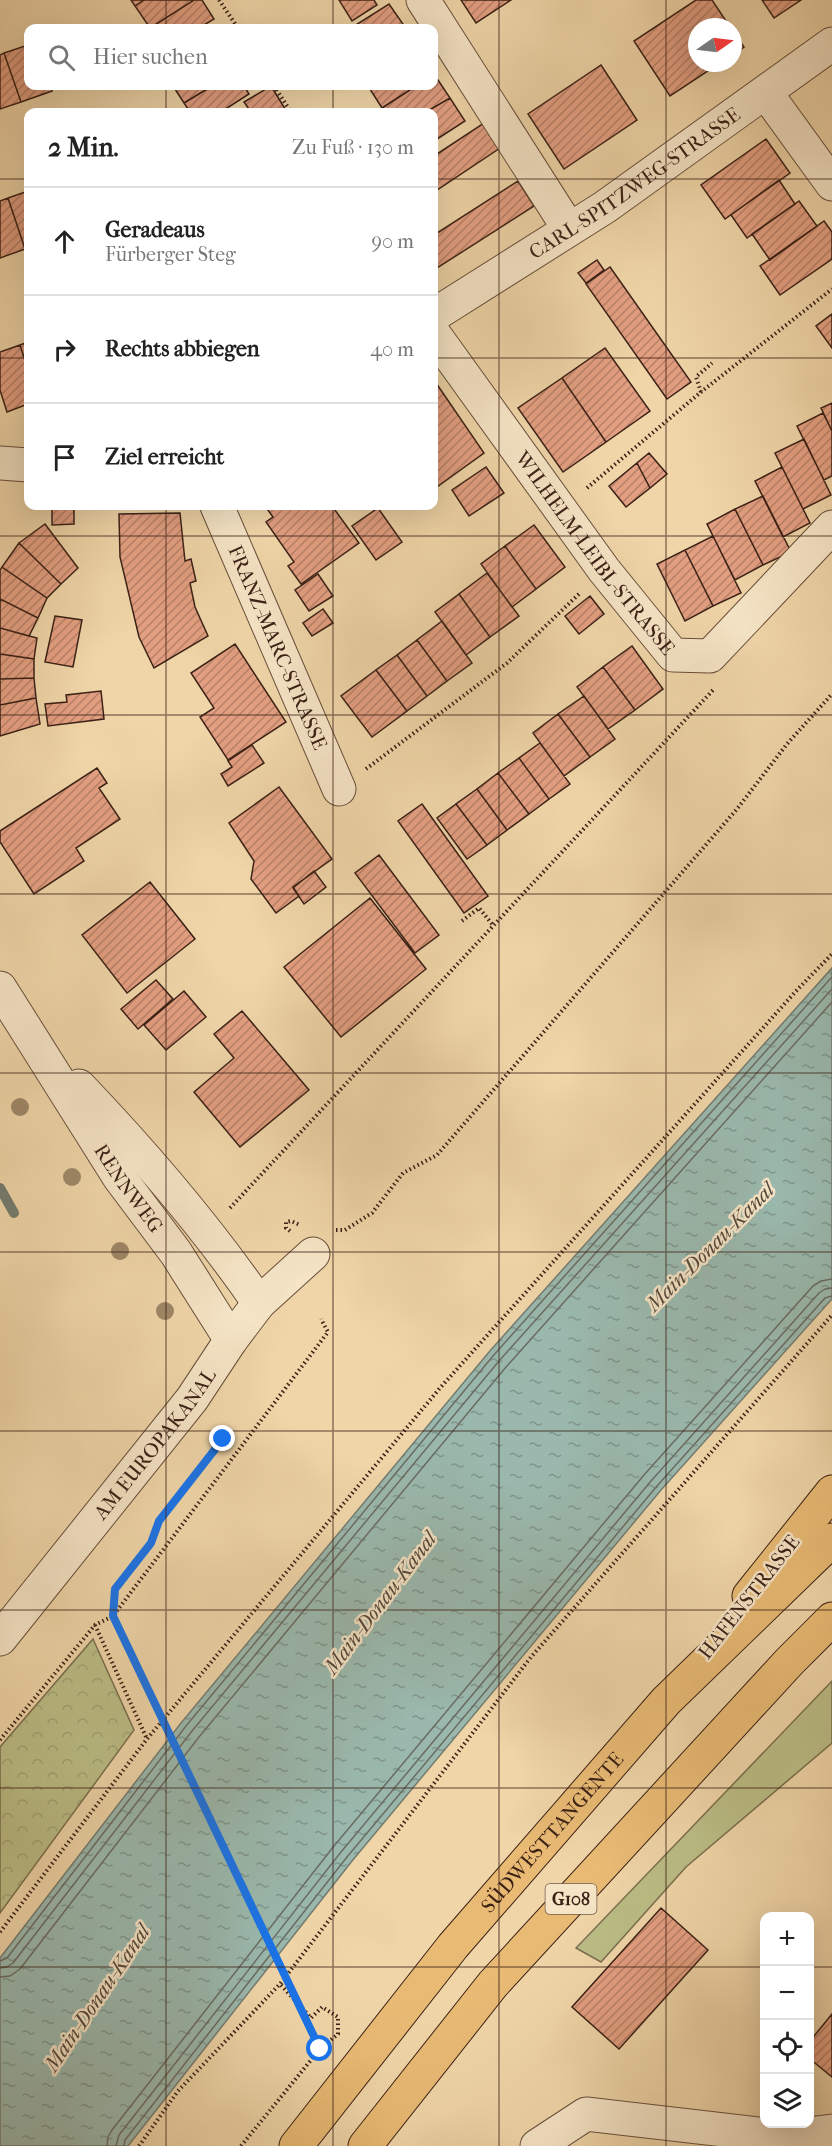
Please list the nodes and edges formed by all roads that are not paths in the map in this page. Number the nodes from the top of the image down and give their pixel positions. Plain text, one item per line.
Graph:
1 (423, 0) edge
2 (832, 44) edge
3 (766, 93) junction
4 (832, 184) edge
5 (569, 229) junction
6 (438, 312) edge
7 (438, 340) edge
8 (0, 462) edge
9 (24, 465) edge
10 (219, 510) edge
11 (832, 527) edge
12 (339, 789) road end
13 (0, 988) edge
14 (30, 1035) junction
15 (310, 1237) road end
16 (259, 1303) junction
17 (231, 1340) junction
18 (832, 1492) edge
19 (832, 1540) edge
20 (832, 1619) edge
21 (0, 1639) edge
22 (666, 1701) junction
23 (832, 2131) edge
24 (296, 2146) edge
25 (365, 2146) edge
26 (537, 2146) edge

1 - 5 street
2 - 3 street, CARL-SPITZWEG-STRASSE
3 - 4 street
3 - 5 street, CARL-SPITZWEG-STRASSE
5 - 6 street, CARL-SPITZWEG-STRASSE
7 - 11 street, WILHELM-LEIBL-STRASSE
8 - 9 street
10 - 12 street, FRANZ-MARC-STRASSE
13 - 14 street, RENNWEG
14 - 16 street, RENNWEG
14 - 17 street, RENNWEG
15 - 16 street, AM EUROPAKANAL
16 - 17 street, AM EUROPAKANAL
17 - 21 street, AM EUROPAKANAL
18 - 22 highway, HAFENSTRASSE
19 - 22 highway, SÜDWESTTANGENTE / G108
20 - 25 highway, G108
22 - 24 highway, SÜDWESTTANGENTE / G108
23 - 26 street

